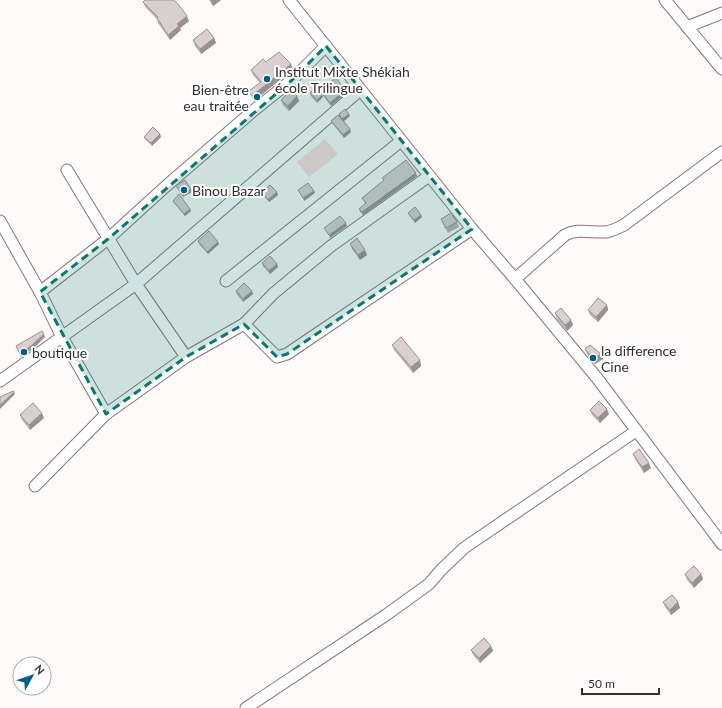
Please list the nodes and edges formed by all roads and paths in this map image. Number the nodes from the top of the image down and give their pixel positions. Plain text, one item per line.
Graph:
1 (289, 0) edge
2 (665, 0) edge
3 (722, 13) edge
4 (687, 27) junction
5 (326, 46) junction
6 (722, 69) edge
7 (360, 90) junction
8 (401, 141) junction
9 (722, 152) edge
10 (67, 170) dead end
11 (429, 176) junction
12 (0, 221) edge
13 (472, 229) junction
14 (108, 239) junction
15 (516, 279) junction
16 (226, 281) dead end
17 (136, 284) junction
18 (40, 292) junction
19 (244, 324) junction
20 (62, 338) junction
21 (186, 357) junction
22 (0, 381) edge
23 (106, 414) junction
24 (636, 431) junction
25 (35, 486) dead end
26 (722, 544) edge
27 (246, 708) edge

1 - 5 street
2 - 4 street
3 - 4 street
4 - 6 street
5 - 7 street
5 - 14 street
7 - 8 street
7 - 17 street
8 - 11 street
8 - 16 street
9 - 15 street
10 - 14 street
11 - 13 street
11 - 19 street
12 - 18 street
13 - 15 street
13 - 19 street
14 - 17 street
14 - 18 street
15 - 24 street
17 - 20 street
17 - 21 street
18 - 20 street
19 - 21 street
20 - 22 street
20 - 23 street
21 - 23 street
23 - 25 street
24 - 26 street
24 - 27 street

